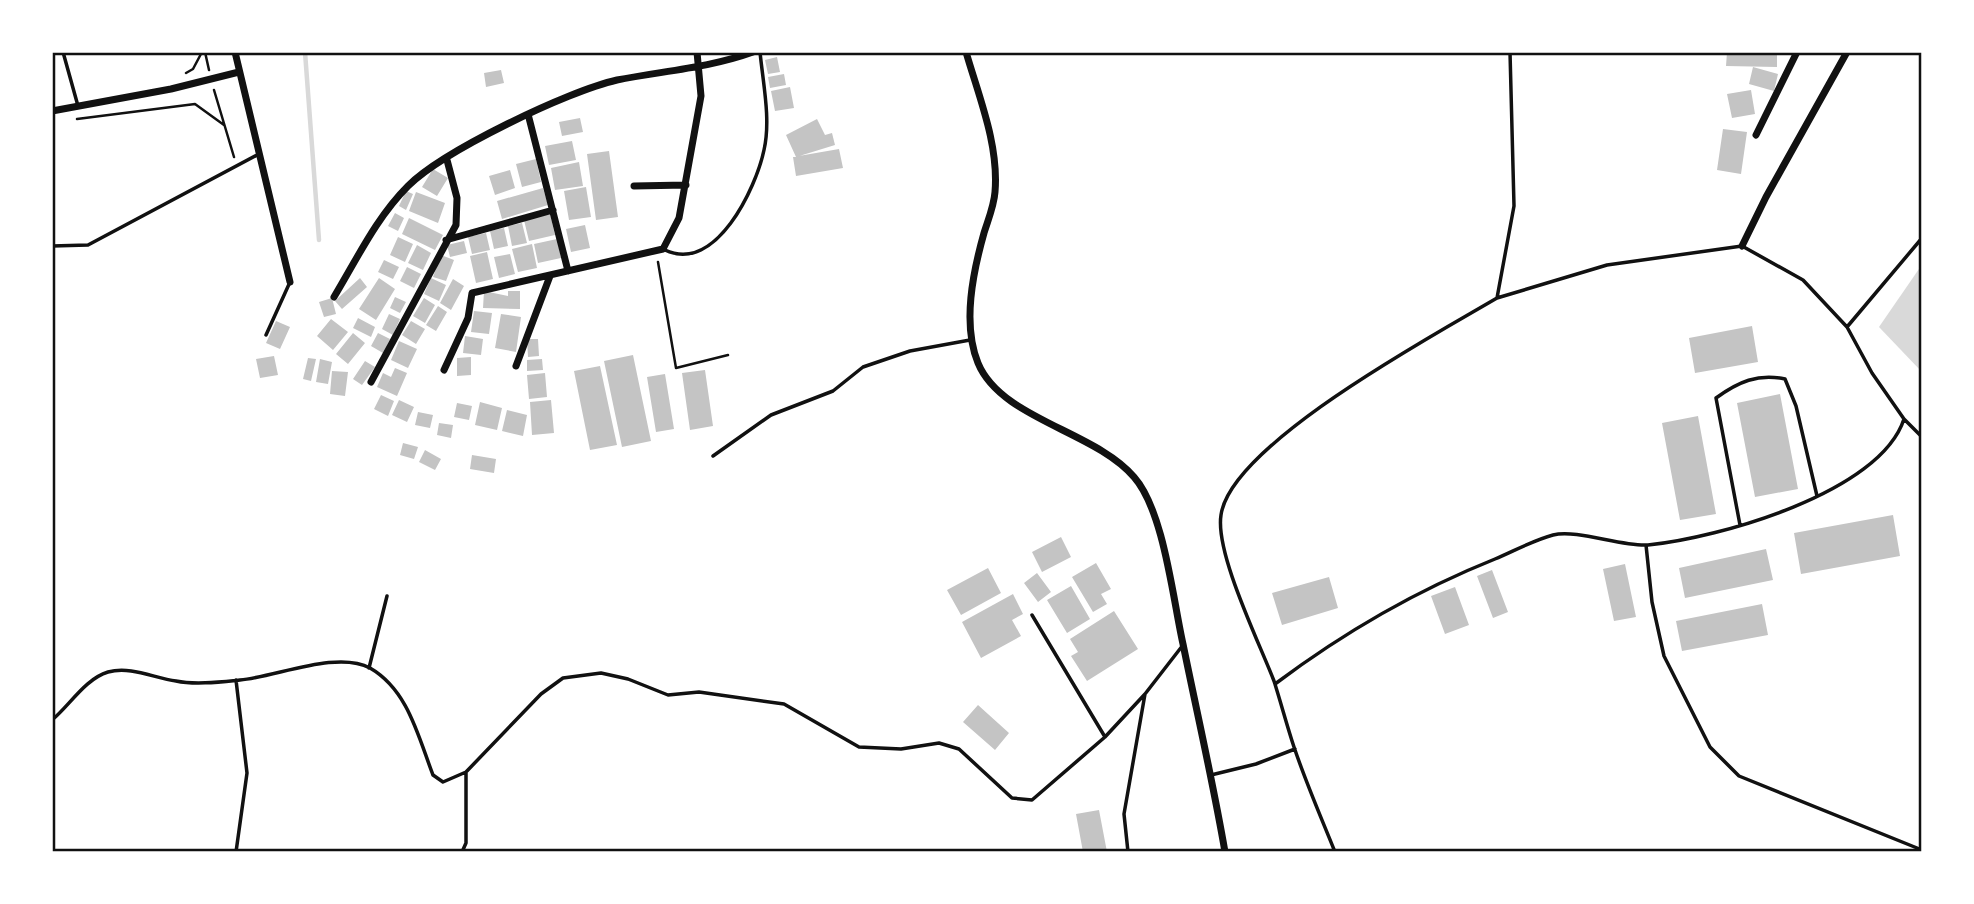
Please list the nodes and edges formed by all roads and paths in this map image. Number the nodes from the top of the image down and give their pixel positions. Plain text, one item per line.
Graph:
1 (63, 52) edge
2 (203, 52) edge
3 (235, 52) edge
4 (697, 52) edge
5 (753, 52) edge
6 (760, 52) edge
7 (966, 52) edge
8 (1510, 52) edge
9 (1797, 52) edge
10 (1847, 52) edge
11 (699, 66) junction
12 (239, 72) junction
13 (180, 77) dead end
14 (211, 79) junction
15 (78, 106) junction
16 (52, 111) edge
17 (528, 114) junction
18 (65, 121) dead end
19 (223, 125) junction
20 (1756, 135) dead end
21 (259, 154) junction
22 (447, 160) junction
23 (236, 166) junction
24 (686, 185) junction
25 (634, 186) dead end
26 (552, 210) junction
27 (1922, 238) edge
28 (446, 240) junction
29 (52, 246) edge
30 (1742, 246) junction
31 (660, 251) junction
32 (568, 271) junction
33 (550, 276) junction
34 (290, 282) joint
35 (334, 297) dead end
36 (1497, 298) junction
37 (1847, 327) junction
38 (266, 335) dead end
39 (972, 339) junction
40 (728, 355) dead end
41 (516, 366) dead end
42 (443, 370) dead end
43 (371, 382) dead end
44 (1905, 419) junction
45 (1922, 437) edge
46 (713, 456) dead end
47 (1818, 496) junction
48 (1740, 525) junction
49 (1646, 545) junction
50 (387, 596) dead end
51 (1032, 615) dead end
52 (1183, 645) junction
53 (369, 668) junction
54 (236, 680) junction
55 (1275, 684) junction
56 (1145, 694) junction
57 (52, 720) edge
58 (1105, 737) junction
59 (1295, 749) junction
60 (466, 772) junction
61 (1211, 775) junction
62 (1922, 850) edge
63 (236, 852) edge
64 (462, 852) edge
65 (1128, 852) edge
66 (1225, 852) edge
67 (1335, 852) edge

1 - 15 lane
2 - 13 path
2 - 14 path
3 - 12 street
4 - 11 street
5 - 11 street
6 - 31 lane
7 - 39 street
8 - 36 lane
9 - 20 street
10 - 30 street
11 - 17 street
11 - 24 street
12 - 14 street
12 - 21 street
14 - 15 street
14 - 19 path
15 - 16 street
17 - 22 street
17 - 26 street
18 - 19 path
19 - 23 path
21 - 23 lane
21 - 34 street
22 - 28 street
22 - 35 street
23 - 29 lane
24 - 25 street
24 - 31 street
26 - 28 street
26 - 32 street
27 - 37 lane
28 - 43 street
30 - 36 lane
30 - 37 lane
31 - 32 street
31 - 40 path
32 - 33 street
33 - 41 street
33 - 42 street
34 - 38 lane
36 - 55 lane
37 - 44 lane
39 - 46 lane
39 - 52 street
44 - 45 lane
44 - 47 lane
47 - 48 lane
47 - 48 lane
48 - 49 lane
49 - 55 lane
49 - 62 lane
50 - 53 lane
51 - 58 lane
52 - 56 lane
52 - 61 street
53 - 54 lane
53 - 60 lane
54 - 57 lane
54 - 63 lane
55 - 59 lane
56 - 58 lane
56 - 65 lane
58 - 60 lane
59 - 61 lane
59 - 67 lane
60 - 64 lane
61 - 66 street

